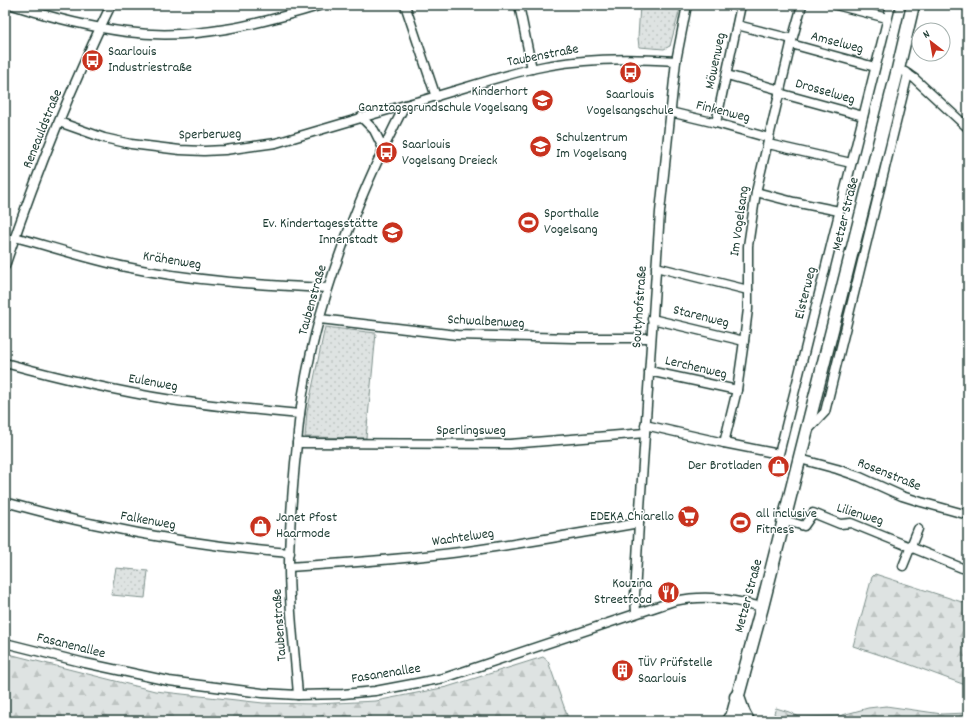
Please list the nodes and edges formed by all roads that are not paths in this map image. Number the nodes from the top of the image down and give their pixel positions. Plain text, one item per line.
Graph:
1 (12, 5) edge
2 (111, 5) edge
3 (322, 5) edge
4 (406, 5) edge
5 (519, 5) edge
6 (687, 5) edge
7 (741, 5) edge
8 (802, 5) edge
9 (836, 5) edge
10 (891, 5) edge
11 (914, 5) edge
12 (888, 18) junction
13 (737, 25) junction
14 (100, 28) junction
15 (792, 42) junction
16 (676, 60) junction
17 (875, 67) junction
18 (532, 69) junction
19 (903, 72) junction
20 (727, 74) junction
21 (780, 91) junction
22 (436, 97) junction
23 (405, 105) junction
24 (670, 112) junction
25 (863, 116) junction
26 (361, 117) junction
27 (59, 122) junction
28 (716, 123) junction
29 (968, 128) edge
30 (769, 141) junction
31 (383, 148) junction
32 (851, 163) junction
33 (756, 192) junction
34 (840, 211) junction
35 (15, 237) junction
36 (5, 266) edge
37 (656, 267) junction
38 (328, 288) junction
39 (748, 290) junction
40 (320, 319) junction
41 (652, 319) junction
42 (651, 338) junction
43 (744, 341) junction
44 (5, 363) edge
45 (649, 371) junction
46 (736, 390) junction
47 (300, 414) junction
48 (645, 429) junction
49 (297, 443) junction
50 (724, 444) junction
51 (800, 459) junction
52 (5, 502) edge
53 (968, 515) edge
54 (784, 520) junction
55 (639, 523) junction
56 (918, 529) dead end
57 (910, 547) junction
58 (290, 553) junction
59 (903, 566) dead end
60 (289, 567) junction
61 (962, 568) dead end
62 (762, 608) junction
63 (636, 613) junction
64 (5, 643) edge
65 (298, 695) junction
66 (737, 697) junction
67 (730, 720) edge
68 (747, 721) edge

1 - 14 street
2 - 14 street, Reneauldstraße
3 - 14 street
4 - 22 street
5 - 18 street
6 - 16 street, Soutyhofstraße
7 - 13 street, Möwenweg
8 - 15 street, Im Vogelsang
9 - 12 street
10 - 12 street, Elsterweg
11 - 19 main road, Metzer Straße
12 - 17 street, Elsterweg
13 - 15 street, Amselweg
13 - 20 street, Möwenweg
14 - 27 street, Reneauldstraße
15 - 17 street, Amselweg
15 - 21 street, Im Vogelsang
16 - 18 street, Taubenstraße
16 - 24 street, Soutyhofstraße
17 - 25 street, Elsterweg
18 - 22 street, Taubenstraße
19 - 29 street
19 - 51 main road, Metzer Straße
20 - 21 street, Drosselweg
20 - 28 street, Möwenweg
21 - 25 street, Drosselweg
21 - 30 street, Im Vogelsang
22 - 23 street, Taubenstraße
23 - 26 street, Sperberweg
23 - 31 street, Taubenstraße
24 - 28 street, Finkenweg
24 - 37 street, Soutyhofstraße
25 - 32 street, Elsterweg
26 - 27 street, Sperberweg
26 - 31 street
27 - 35 street, Reneauldstraße
28 - 30 street, Finkenweg
30 - 32 street, Finkenweg
30 - 33 street, Im Vogelsang
31 - 38 street, Taubenstraße
32 - 34 street, Elsterweg
33 - 34 street
33 - 39 street, Im Vogelsang
34 - 50 street, Elsterweg
35 - 36 street, Reneauldstraße
35 - 38 street, Krähenweg
37 - 39 street
37 - 41 street, Soutyhofstraße
38 - 40 street, Taubenstraße
39 - 43 street, Im Vogelsang
40 - 42 street, Schwalbenweg
40 - 47 street, Taubenstraße
41 - 42 street, Soutyhofstraße
41 - 43 street, Starenweg
42 - 45 street, Soutyhofstraße
43 - 46 street, Im Vogelsang
44 - 47 street, Eulenweg
45 - 46 street, Lerchenweg
45 - 48 street, Soutyhofstraße
46 - 50 street, Im Vogelsang
47 - 49 street, Taubenstraße
48 - 49 street, Sperlingsweg
48 - 50 street, Elsterweg
48 - 55 street, Soutyhofstraße
49 - 58 street, Taubenstraße
51 - 53 street, Rosenstraße
51 - 54 main road, Metzer Straße
52 - 58 street, Falkenweg
54 - 57 street, Lilienweg
54 - 62 main road, Metzer Straße
55 - 60 street, Wachtelweg
55 - 63 street, Soutyhofstraße
56 - 57 street
57 - 59 street
57 - 61 street, Lilienweg
58 - 60 street, Taubenstraße
60 - 65 street, Taubenstraße
62 - 63 street, Fasanenallee
62 - 66 main road, Metzer Straße
63 - 65 street, Fasanenallee
64 - 65 street, Fasanenallee
66 - 67 main road, Metzer Straße
66 - 68 highway

